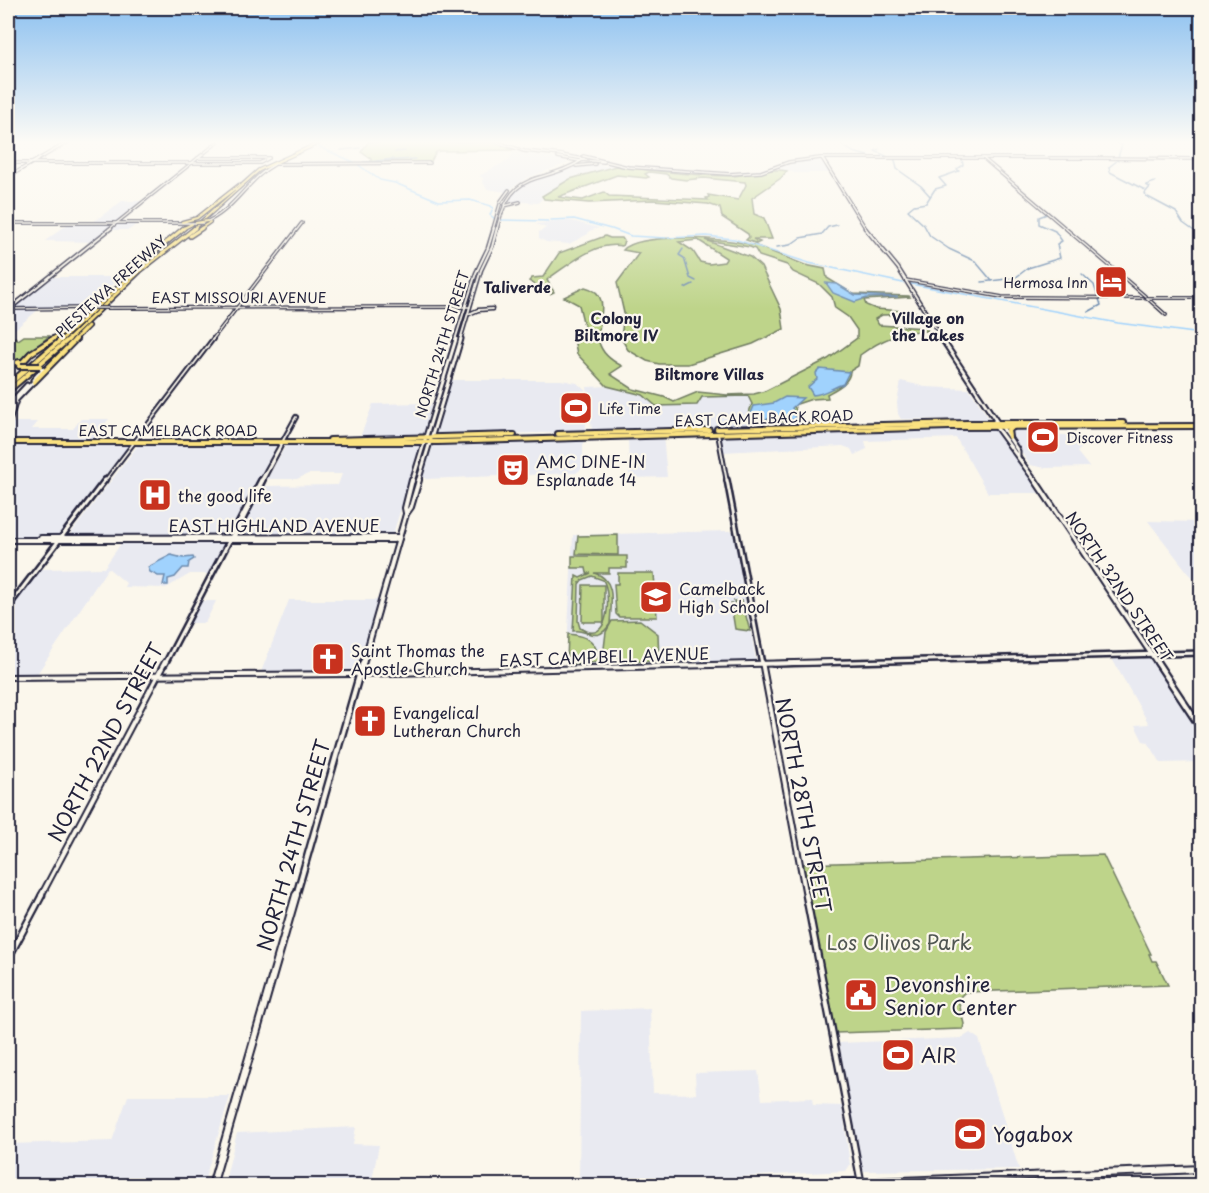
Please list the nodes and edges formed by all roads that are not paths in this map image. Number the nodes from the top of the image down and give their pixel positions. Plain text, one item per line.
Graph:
1 (149, 198) edge
2 (225, 198) edge
3 (226, 198) edge
4 (230, 198) edge
5 (233, 198) edge
6 (236, 198) edge
7 (504, 198) edge
8 (507, 198) edge
9 (846, 198) edge
10 (1029, 198) edge
11 (520, 202) dead end
12 (503, 206) junction
13 (215, 218) junction
14 (498, 219) junction
15 (8, 223) edge
16 (117, 223) junction
17 (180, 223) junction
18 (200, 223) junction
19 (302, 223) dead end
20 (184, 228) junction
21 (131, 273) junction
22 (137, 273) junction
23 (905, 281) junction
24 (473, 282) junction
25 (477, 282) junction
26 (116, 289) junction
27 (1144, 297) junction
28 (1202, 298) edge
29 (109, 302) junction
30 (468, 307) junction
31 (238, 308) junction
32 (8, 309) edge
33 (492, 309) dead end
34 (468, 314) junction
35 (1166, 315) dead end
36 (24, 360) junction
37 (53, 363) junction
38 (8, 366) edge
39 (20, 366) junction
40 (41, 366) junction
41 (449, 378) junction
42 (34, 382) junction
43 (8, 385) edge
44 (8, 391) edge
45 (437, 401) junction
46 (440, 408) junction
47 (297, 417) dead end
48 (8, 418) edge
49 (8, 424) edge
50 (997, 424) junction
51 (1028, 425) junction
52 (1202, 425) edge
53 (1019, 427) junction
54 (717, 431) junction
55 (495, 436) junction
56 (511, 437) junction
57 (1009, 437) junction
58 (425, 439) junction
59 (432, 439) junction
60 (283, 440) junction
61 (478, 440) junction
62 (136, 441) junction
63 (8, 442) edge
64 (1018, 456) junction
65 (420, 475) junction
66 (419, 481) junction
67 (411, 484) junction
68 (408, 493) junction
69 (406, 514) junction
70 (400, 537) junction
71 (231, 538) junction
72 (8, 539) edge
73 (61, 539) junction
74 (8, 607) edge
75 (1150, 653) junction
76 (1202, 653) edge
77 (762, 663) junction
78 (360, 674) junction
79 (158, 676) junction
80 (8, 677) edge
81 (1202, 730) edge
82 (8, 959) edge
83 (1202, 1169) edge
84 (861, 1184) edge
85 (212, 1185) edge
86 (777, 1185) edge

1 - 16 main road
2 - 21 highway, PIESTEWA FREEWAY
3 - 18 highway
4 - 22 highway, PIESTEWA FREEWAY
5 - 18 highway
6 - 13 street
7 - 14 main road, NORTH 24TH STREET
8 - 12 main road, NORTH 24TH STREET
9 - 23 main road, NORTH 32ND STREET
10 - 27 street
11 - 12 main road
12 - 14 main road, NORTH 24TH STREET
13 - 18 street
13 - 18 street
14 - 24 main road, NORTH 24TH STREET
14 - 25 main road, NORTH 24TH STREET
15 - 16 main road
16 - 17 main road
16 - 32 main road
17 - 18 highway
17 - 18 main road
17 - 20 highway
18 - 20 highway
18 - 22 highway
19 - 31 street
20 - 21 highway
21 - 26 highway, PIESTEWA FREEWAY
22 - 29 highway, PIESTEWA FREEWAY
23 - 27 street
23 - 50 main road, NORTH 32ND STREET
24 - 25 main road
24 - 30 main road, NORTH 24TH STREET
25 - 30 main road, NORTH 24TH STREET
26 - 36 highway
26 - 43 highway, PIESTEWA FREEWAY
27 - 28 street
27 - 35 street
29 - 37 highway
29 - 44 highway, PIESTEWA FREEWAY
30 - 31 street, EAST MISSOURI AVENUE
30 - 34 main road, NORTH 24TH STREET
30 - 45 main road, NORTH 24TH STREET
31 - 32 street, EAST MISSOURI AVENUE, bridge
31 - 62 street
33 - 34 main road
34 - 41 main road, NORTH 24TH STREET
36 - 38 highway
36 - 39 highway
37 - 40 highway
37 - 42 highway
38 - 39 main road
39 - 40 highway, bridge
40 - 42 main road
40 - 48 main road
41 - 45 main road
41 - 46 main road, NORTH 24TH STREET
42 - 49 main road
45 - 46 main road
45 - 58 main road, NORTH 24TH STREET
46 - 59 main road, NORTH 24TH STREET
47 - 60 street, NORTH 22ND STREET
50 - 51 main road, EAST CAMELBACK ROAD
50 - 53 main road, EAST CAMELBACK ROAD
50 - 54 main road, EAST CAMELBACK ROAD
50 - 57 main road, NORTH 32ND STREET
50 - 64 main road, NORTH 32ND STREET
51 - 52 main road, EAST CAMELBACK ROAD
51 - 53 main road, EAST CAMELBACK ROAD
53 - 57 main road
54 - 56 main road, EAST CAMELBACK ROAD
54 - 77 street, NORTH 28TH STREET
55 - 56 main road, EAST CAMELBACK ROAD
55 - 59 main road, EAST CAMELBACK ROAD
55 - 61 main road
56 - 61 main road, EAST CAMELBACK ROAD
57 - 64 main road, NORTH 32ND STREET
58 - 59 main road, EAST CAMELBACK ROAD
58 - 60 main road, EAST CAMELBACK ROAD
58 - 67 main road, NORTH 24TH STREET
59 - 61 main road, EAST CAMELBACK ROAD
59 - 65 main road, NORTH 24TH STREET
60 - 62 main road, EAST CAMELBACK ROAD
60 - 71 street, NORTH 22ND STREET
62 - 63 main road, EAST CAMELBACK ROAD
62 - 73 street
64 - 75 main road, NORTH 32ND STREET
65 - 66 main road, NORTH 24TH STREET
65 - 67 main road
66 - 68 main road
66 - 69 main road, NORTH 24TH STREET
67 - 68 main road, NORTH 24TH STREET
68 - 69 main road, NORTH 24TH STREET
69 - 70 main road, NORTH 24TH STREET
70 - 71 main road, EAST HIGHLAND AVENUE
70 - 78 main road, NORTH 24TH STREET
71 - 73 main road, EAST HIGHLAND AVENUE
71 - 79 street, NORTH 22ND STREET
72 - 73 main road, EAST HIGHLAND AVENUE
73 - 74 street
75 - 76 street, EAST CAMPBELL AVENUE
75 - 77 street, EAST CAMPBELL AVENUE
75 - 81 main road, NORTH 32ND STREET
77 - 78 street, EAST CAMPBELL AVENUE
77 - 84 street, NORTH 28TH STREET
78 - 79 street, EAST CAMPBELL AVENUE
78 - 85 main road, NORTH 24TH STREET
79 - 80 street, EAST CAMPBELL AVENUE
79 - 82 street, NORTH 22ND STREET
83 - 84 main road
84 - 86 main road

